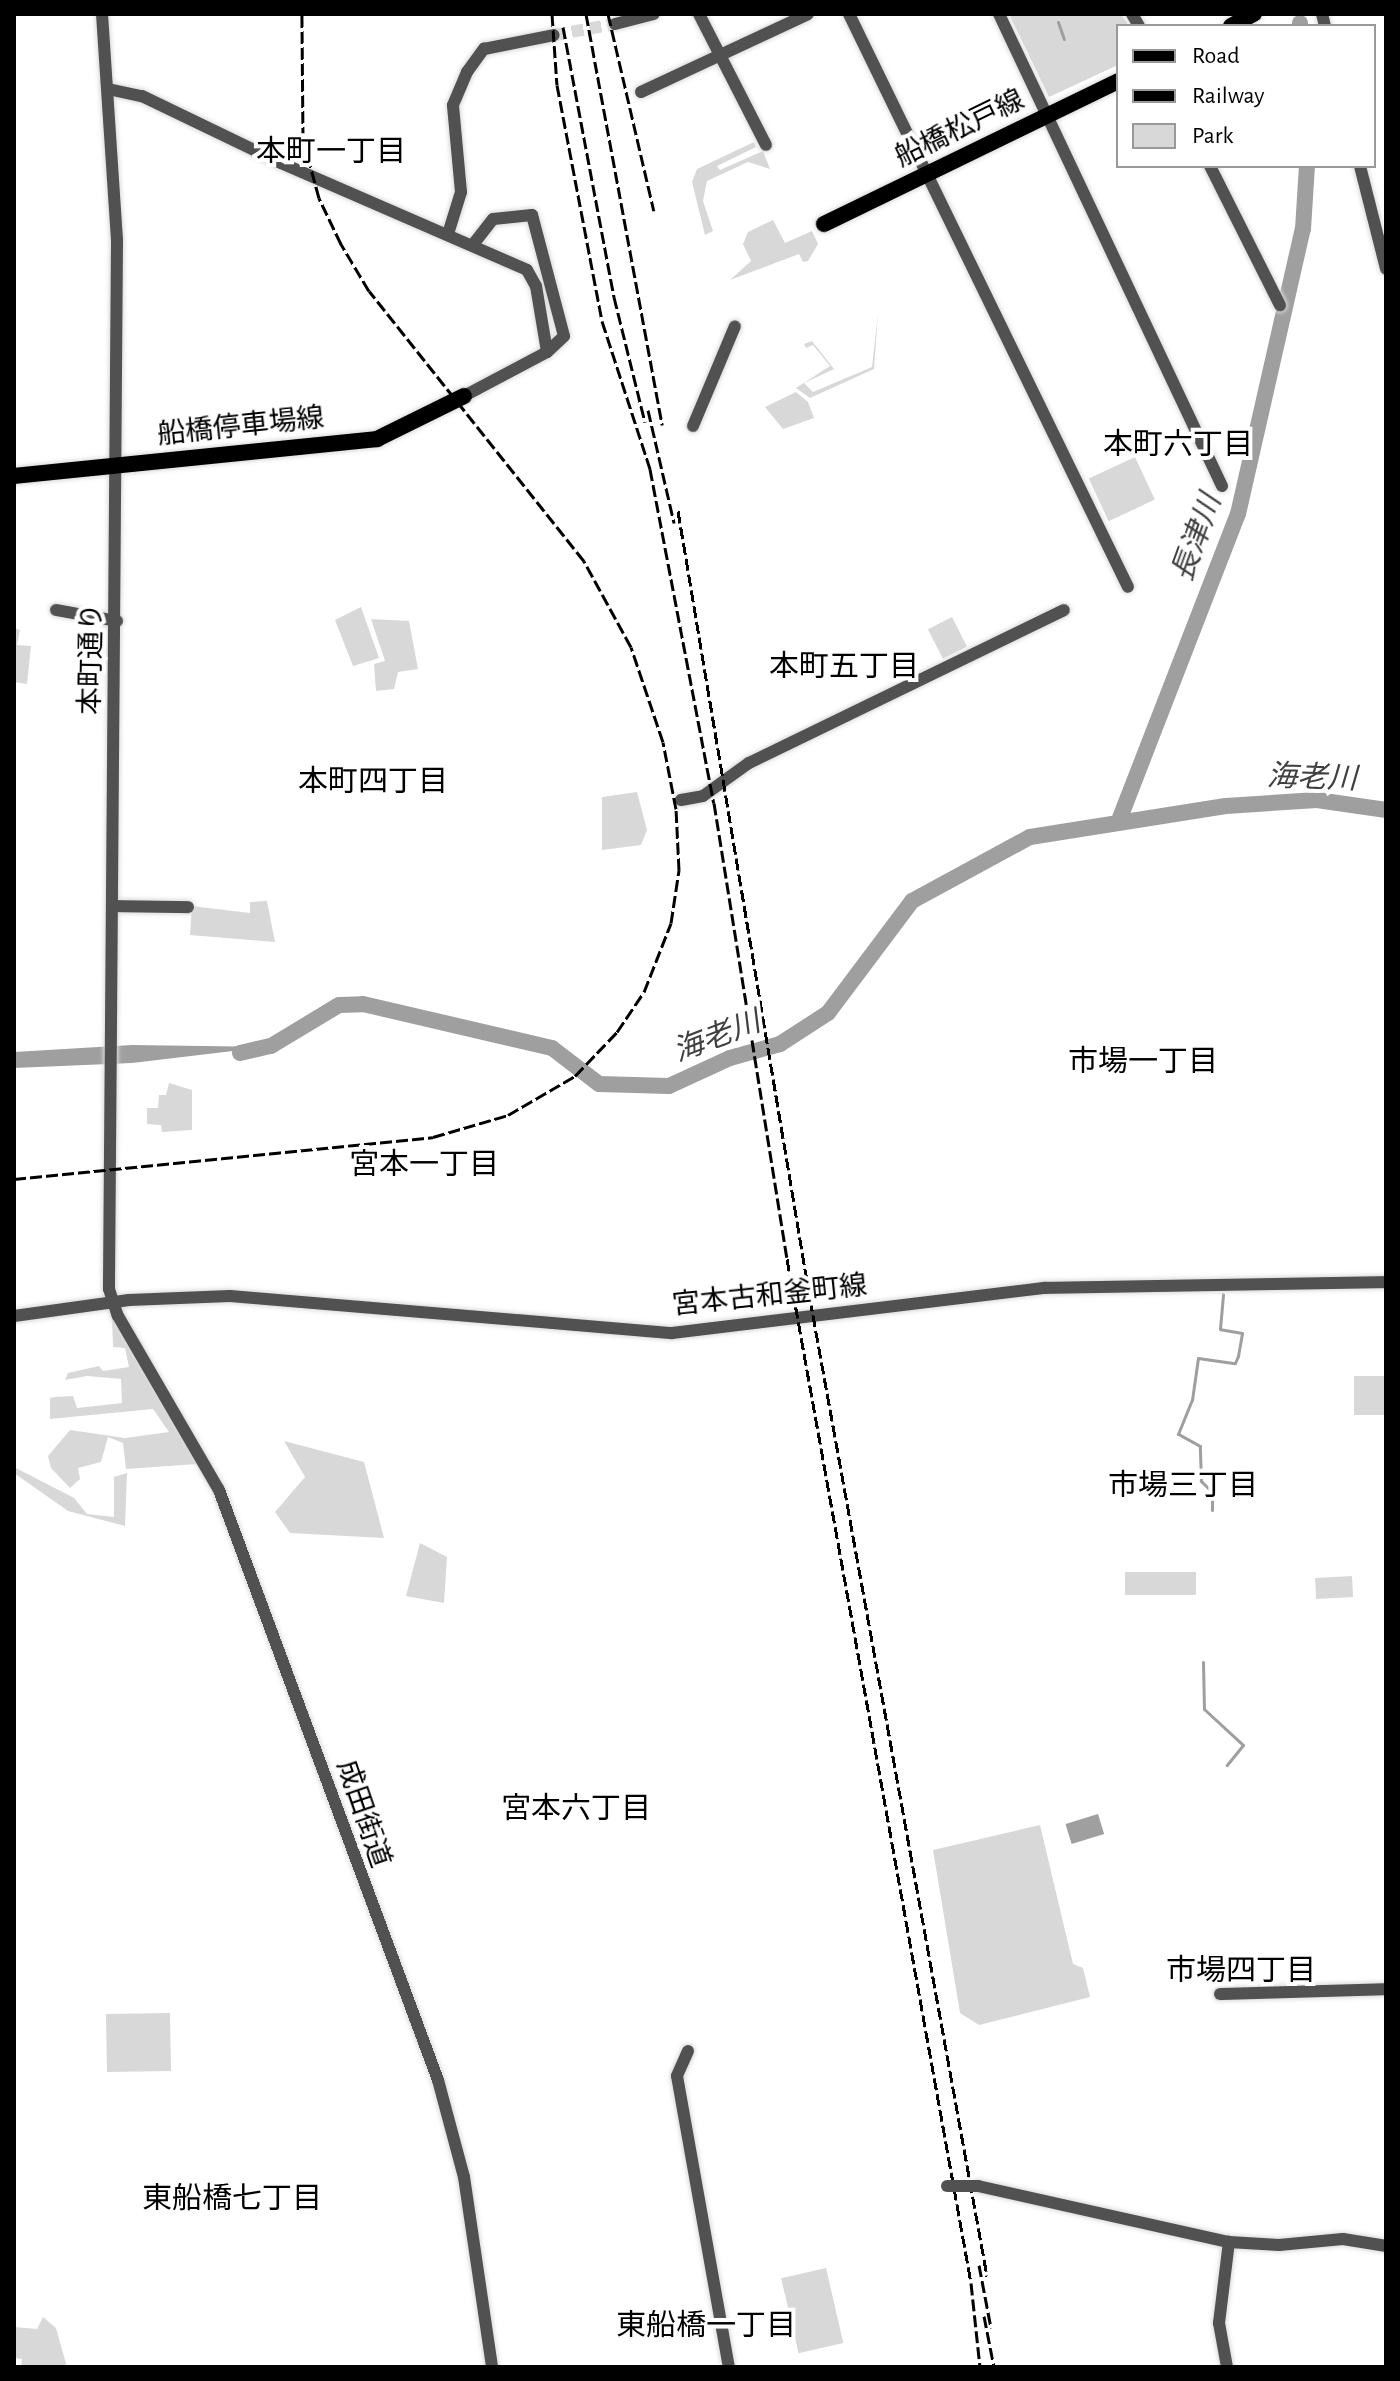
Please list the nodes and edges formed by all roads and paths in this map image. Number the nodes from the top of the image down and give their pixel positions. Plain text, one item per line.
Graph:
1 (102, 14) edge
2 (654, 14) edge
3 (699, 14) edge
4 (808, 14) edge
5 (849, 14) edge
6 (999, 14) edge
7 (1254, 14) edge
8 (615, 24) tunnel mouth
9 (1235, 24) edge
10 (554, 35) tunnel mouth
11 (722, 55) junction
12 (1116, 82) edge
13 (108, 89) junction
14 (641, 92) dead end
15 (1046, 115) junction
16 (766, 145) dead end
17 (1211, 168) edge
18 (1361, 168) edge
19 (927, 175) junction
20 (824, 224) dead end
21 (448, 234) junction
22 (473, 245) junction
23 (1386, 269) edge
24 (1280, 305) dead end
25 (735, 326) dead end
26 (547, 352) junction
27 (464, 396) joint
28 (693, 426) dead end
29 (117, 466) junction
30 (14, 476) edge
31 (1222, 486) dead end
32 (1128, 587) dead end
33 (56, 610) dead end
34 (1064, 610) dead end
35 (117, 621) junction
36 (681, 800) dead end
37 (113, 906) junction
38 (188, 907) dead end
39 (1386, 1282) edge
40 (112, 1304) junction
41 (14, 1316) edge
42 (1386, 1989) edge
43 (1220, 1994) dead end
44 (688, 2051) dead end
45 (947, 2186) dead end
46 (1229, 2242) junction
47 (1386, 2246) edge
48 (492, 2367) edge
49 (729, 2367) edge
50 (1227, 2367) edge

1 - 13 street, 本町通り
2 - 8 street
3 - 11 street
4 - 11 street
5 - 19 street
6 - 15 street
7 - 9 main road
10 - 21 street
11 - 14 street
11 - 16 street
12 - 15 main road, 船橋松戸線
13 - 21 street
13 - 29 street, 本町通り
15 - 19 main road, 船橋松戸線
15 - 31 street
17 - 24 street
18 - 23 street
19 - 20 main road, 船橋松戸線
19 - 32 street
21 - 22 street
22 - 26 street
22 - 26 street
25 - 28 street
26 - 27 street
27 - 29 main road, 船橋停車場線
29 - 30 main road, 船橋停車場線
29 - 35 street, 本町通り
33 - 35 street
34 - 36 street
35 - 37 street, 本町通り
37 - 38 street
37 - 40 street, 本町通り
39 - 40 street, 宮本古和釜町線
40 - 41 street, 宮本古和釜町線
40 - 48 street, 成田街道
42 - 43 street
44 - 49 street
45 - 46 street, bridge
46 - 47 street
46 - 50 street

